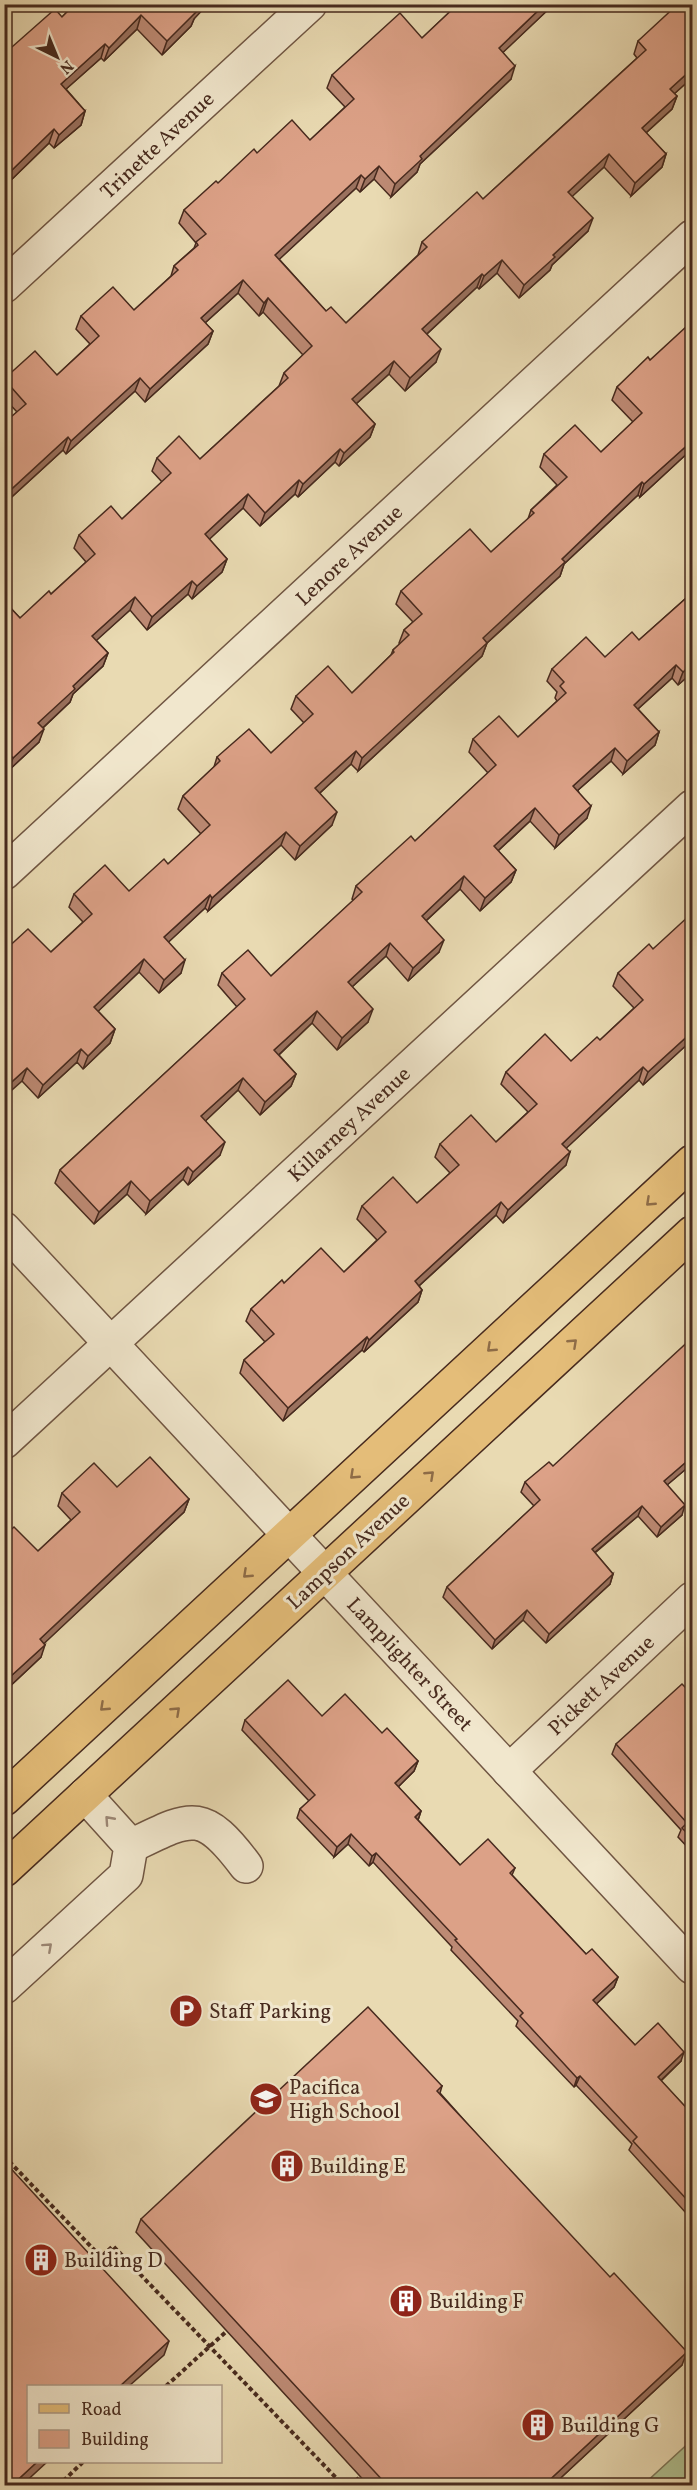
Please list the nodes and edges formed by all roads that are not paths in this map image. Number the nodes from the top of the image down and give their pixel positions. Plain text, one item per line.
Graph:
1 (309, 4) edge
2 (693, 237) edge
3 (4, 286) edge
4 (693, 807) edge
5 (4, 873) edge
6 (693, 1162) edge
7 (4, 1229) edge
8 (693, 1233) edge
9 (111, 1344) junction
10 (4, 1442) edge
11 (290, 1534) junction
12 (325, 1572) junction
13 (693, 1599) edge
14 (509, 1771) junction
15 (85, 1795) junction
16 (4, 1799) edge
17 (131, 1846) junction
18 (246, 1866) dead end
19 (4, 1870) edge
20 (693, 1967) edge
21 (4, 1987) edge

1 - 3 street, Trinette Avenue
2 - 5 street, Lenore Avenue
4 - 9 street, Killarney Avenue
6 -> 11 main road
7 - 9 street, Lamplighter Street
12 -> 8 main road, Lampson Avenue
9 - 10 street, Killarney Avenue
9 - 11 street, Lamplighter Street
11 - 12 street, Lamplighter Street
11 -> 16 main road
12 - 14 street, Lamplighter Street
15 -> 12 main road, Lampson Avenue
13 - 14 street, Pickett Avenue
14 - 20 street, Lamplighter Street
17 -> 15 street
15 - 19 main road, Lampson Avenue
17 - 18 street
21 -> 17 street

